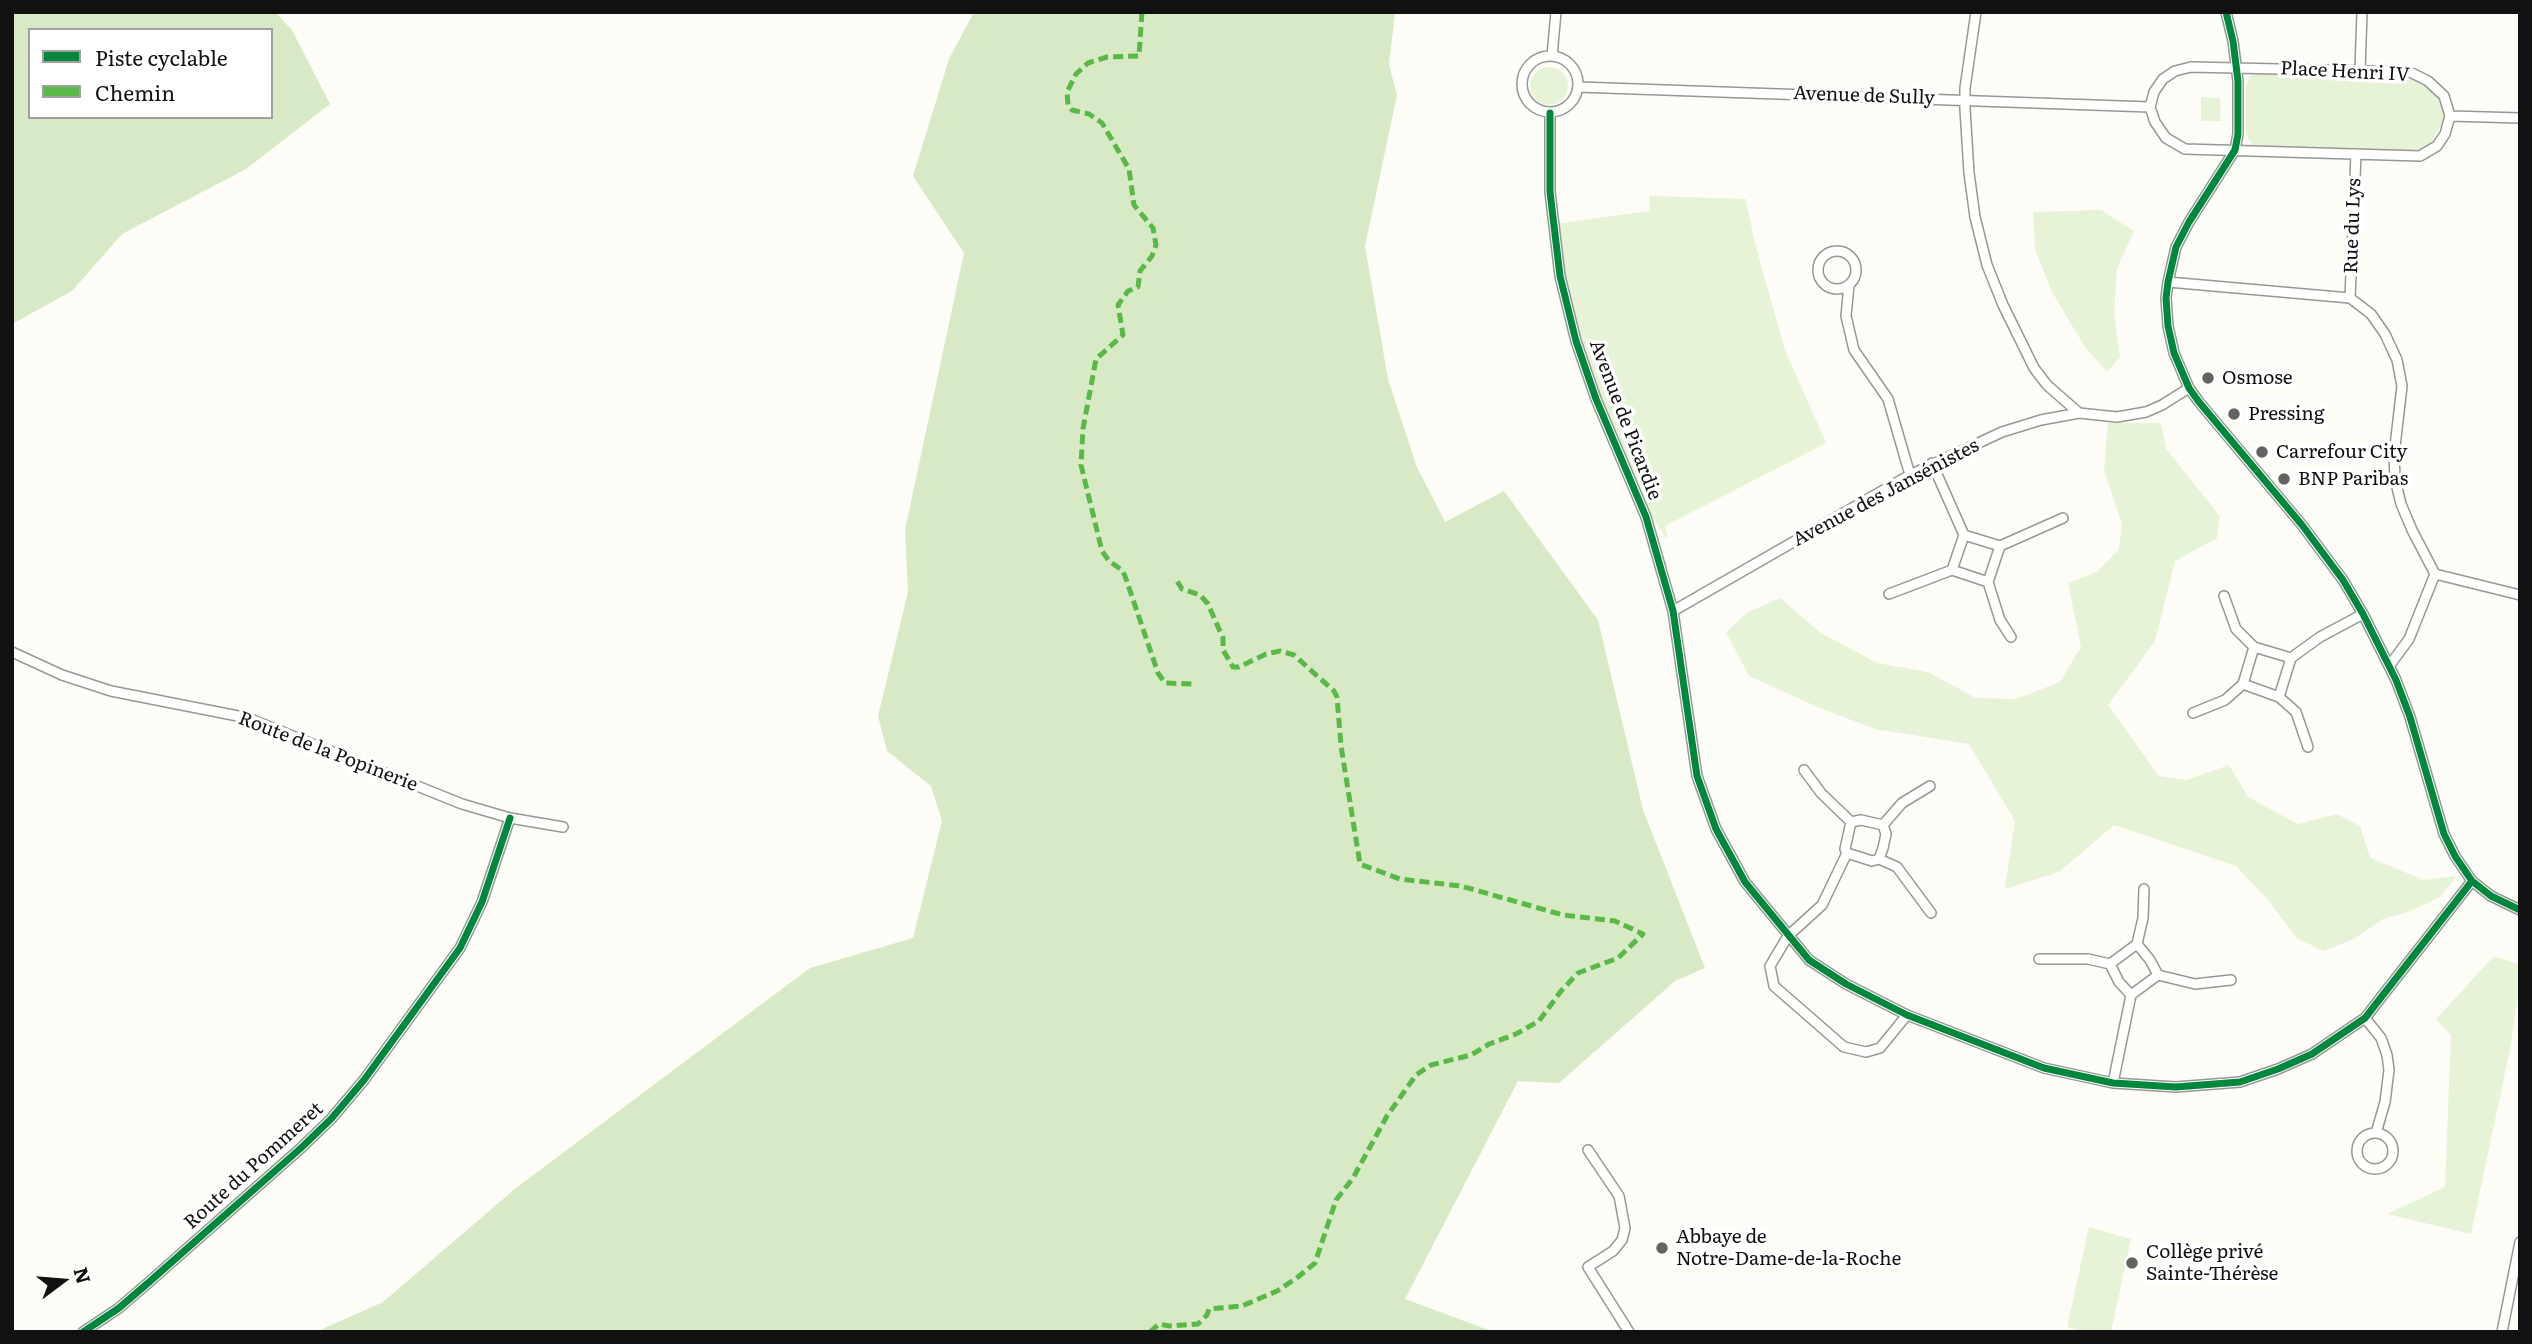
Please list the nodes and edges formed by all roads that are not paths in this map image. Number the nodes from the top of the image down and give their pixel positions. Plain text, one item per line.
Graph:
1 (1556, 12) edge
2 (1976, 12) edge
3 (2226, 12) edge
4 (2362, 12) edge
5 (1552, 56) junction
6 (2236, 68) junction
7 (2360, 71) junction
8 (1578, 86) junction
9 (1965, 99) junction
10 (2150, 107) junction
11 (1550, 113) junction
12 (2450, 116) junction
13 (2520, 118) edge
14 (2235, 150) junction
15 (2356, 154) junction
16 (2168, 282) junction
17 (1849, 285) junction
18 (2350, 299) junction
19 (2189, 388) junction
20 (2080, 414) junction
21 (1933, 463) junction
22 (1910, 475) junction
23 (2063, 518) dead end
24 (1964, 535) junction
25 (2000, 546) junction
26 (1952, 570) junction
27 (2435, 574) junction
28 (1988, 582) junction
29 (1889, 594) dead end
30 (2520, 595) edge
31 (2224, 596) dead end
32 (1673, 611) junction
33 (2363, 614) junction
34 (2011, 637) dead end
35 (2254, 648) junction
36 (12, 652) edge
37 (2291, 658) junction
38 (2390, 665) junction
39 (2243, 684) junction
40 (2279, 696) junction
41 (2193, 713) dead end
42 (2308, 747) dead end
43 (1804, 770) dead end
44 (1930, 786) dead end
45 (510, 818) junction
46 (1851, 822) junction
47 (1883, 825) junction
48 (563, 827) dead end
49 (1847, 853) junction
50 (1879, 859) junction
51 (2472, 881) junction
52 (2144, 889) dead end
53 (2520, 910) edge
54 (1931, 914) dead end
55 (1788, 936) junction
56 (2137, 944) junction
57 (2039, 959) dead end
58 (2110, 964) junction
59 (2158, 975) junction
60 (2231, 980) dead end
61 (2131, 995) junction
62 (1908, 1015) junction
63 (2365, 1018) junction
64 (2113, 1083) junction
65 (2376, 1133) junction
66 (1588, 1150) dead end
67 (2520, 1242) edge
68 (83, 1332) edge
69 (1629, 1332) edge
70 (2502, 1332) edge

1 - 5 street
2 - 9 street
3 - 6 street
4 - 7 street
5 - 8 street
5 - 11 street
6 - 7 street, Place Henri IV
6 - 10 street, Place Henri IV
6 - 14 street
7 - 12 street, Place Henri IV
8 - 9 street, Avenue de Sully
8 - 11 street
9 - 10 street, Avenue de Sully
9 - 20 street
10 - 14 street
11 - 32 street, Avenue de Picardie
12 - 13 street
12 - 15 street
14 - 15 street
14 - 16 street
15 - 18 street, Rue du Lys
16 - 18 street
16 - 19 street
17 - 17 street
17 - 22 street
18 - 27 street
19 - 20 street, Avenue des Jansénistes
19 - 33 street
20 - 21 street, Avenue des Jansénistes
21 - 22 street, Avenue des Jansénistes
21 - 24 street
22 - 32 street, Avenue des Jansénistes
23 - 25 street
24 - 25 street
24 - 26 street
25 - 28 street
26 - 28 street
26 - 29 street
27 - 30 street
27 - 38 street
28 - 34 street
31 - 35 street
32 - 55 street, Avenue de Picardie
33 - 37 street
33 - 38 street
35 - 37 street
35 - 39 street
36 - 45 street, Route de la Popinerie
37 - 40 street
38 - 51 street
39 - 40 street
39 - 41 street
40 - 42 street
43 - 46 street
44 - 47 street
45 - 48 street, Route de la Popinerie
45 - 68 street, Route du Pommeret
46 - 47 street
46 - 49 street
47 - 50 street
49 - 50 street
49 - 55 street
50 - 54 street
51 - 53 street
51 - 63 street, Avenue de Picardie
52 - 56 street
55 - 62 street, Avenue de Picardie
55 - 62 street
56 - 58 street
56 - 59 street
57 - 58 street
58 - 61 street
59 - 60 street
59 - 61 street
61 - 64 street
62 - 64 street, Avenue de Picardie
63 - 64 street, Avenue de Picardie
63 - 65 street
65 - 65 street
66 - 69 street
67 - 70 street

